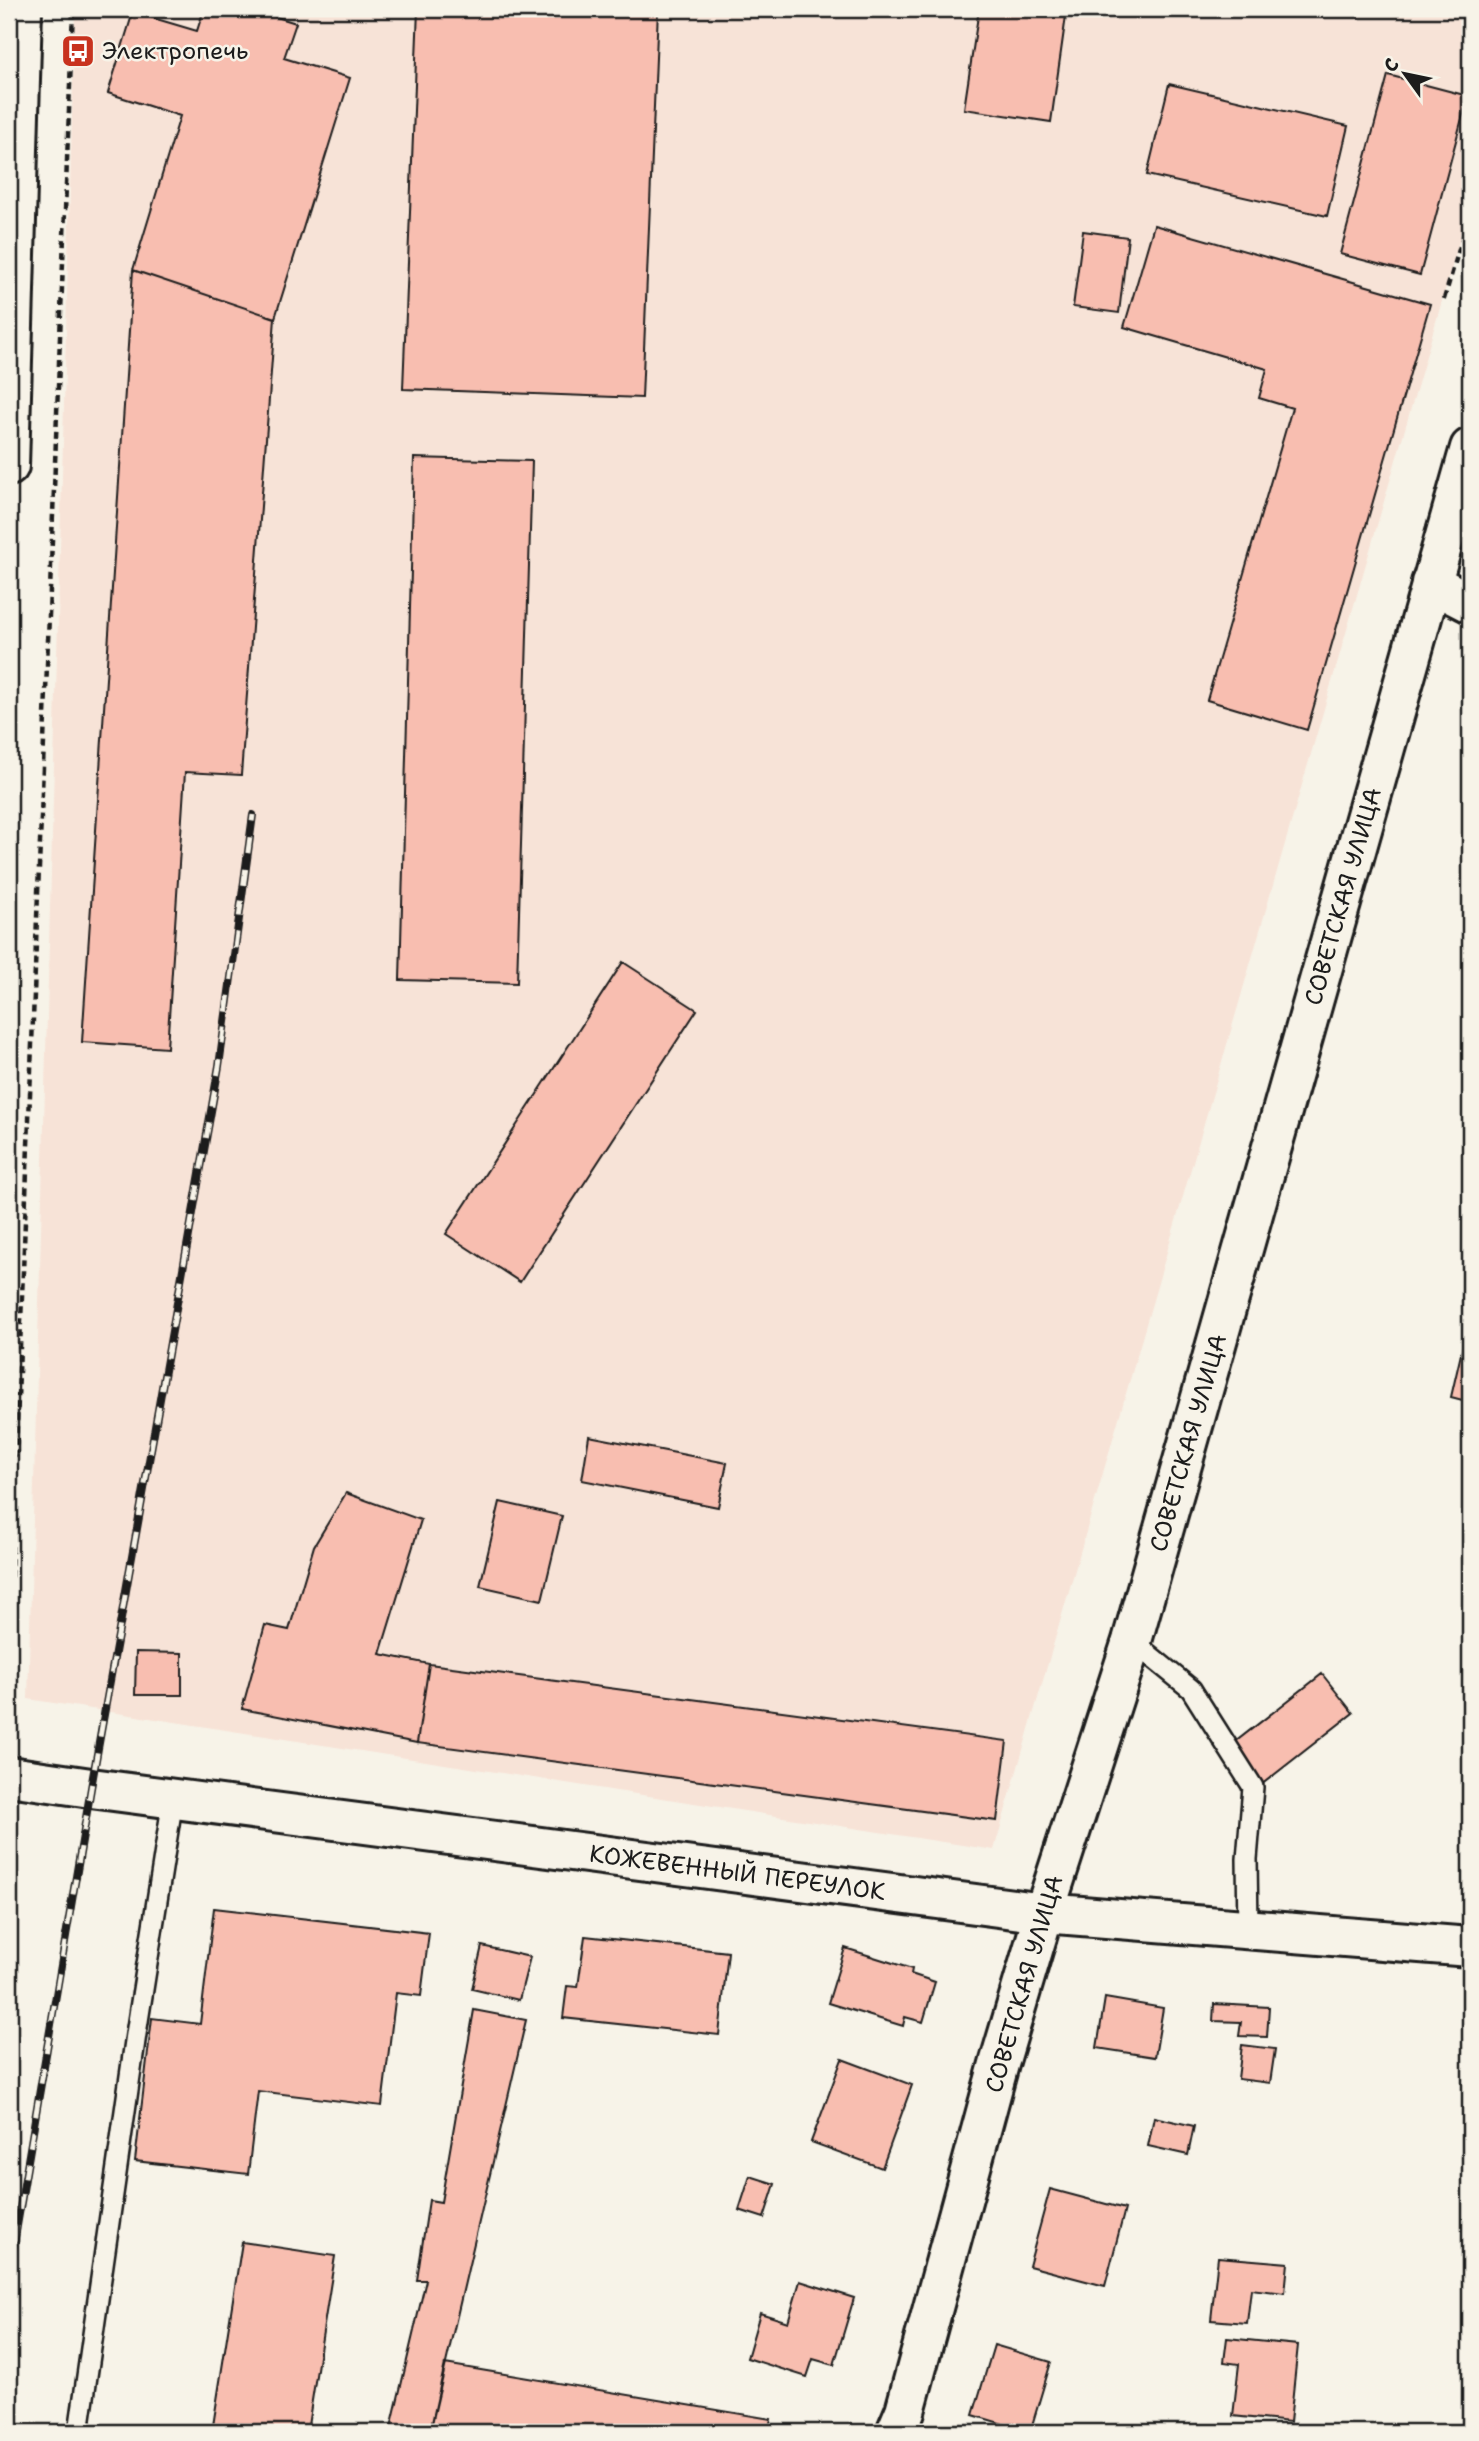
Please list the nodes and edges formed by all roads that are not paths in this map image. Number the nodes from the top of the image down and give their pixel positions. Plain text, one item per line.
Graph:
1 (22, 9) edge
2 (1470, 448) edge
3 (9, 466) edge
4 (1431, 583) junction
5 (1470, 603) edge
6 (1132, 1641) junction
7 (9, 1776) edge
8 (173, 1799) junction
9 (1044, 1913) junction
10 (1248, 1929) junction
11 (1470, 1947) edge
12 (79, 2432) edge
13 (896, 2432) edge

1 - 3 street
2 - 4 street, СОВЕТСКАЯ УЛИЦА
4 - 5 street
4 - 6 street, СОВЕТСКАЯ УЛИЦА
6 - 9 street, СОВЕТСКАЯ УЛИЦА
6 - 10 lane
7 - 8 street, КОЖЕВЕННЫЙ ПЕРЕУЛОК
8 - 9 street, КОЖЕВЕННЫЙ ПЕРЕУЛОК
8 - 12 lane
9 - 10 street, КОЖЕВЕННЫЙ ПЕРЕУЛОК
9 - 13 street, СОВЕТСКАЯ УЛИЦА
10 - 11 street, КОЖЕВЕННЫЙ ПЕРЕУЛОК

